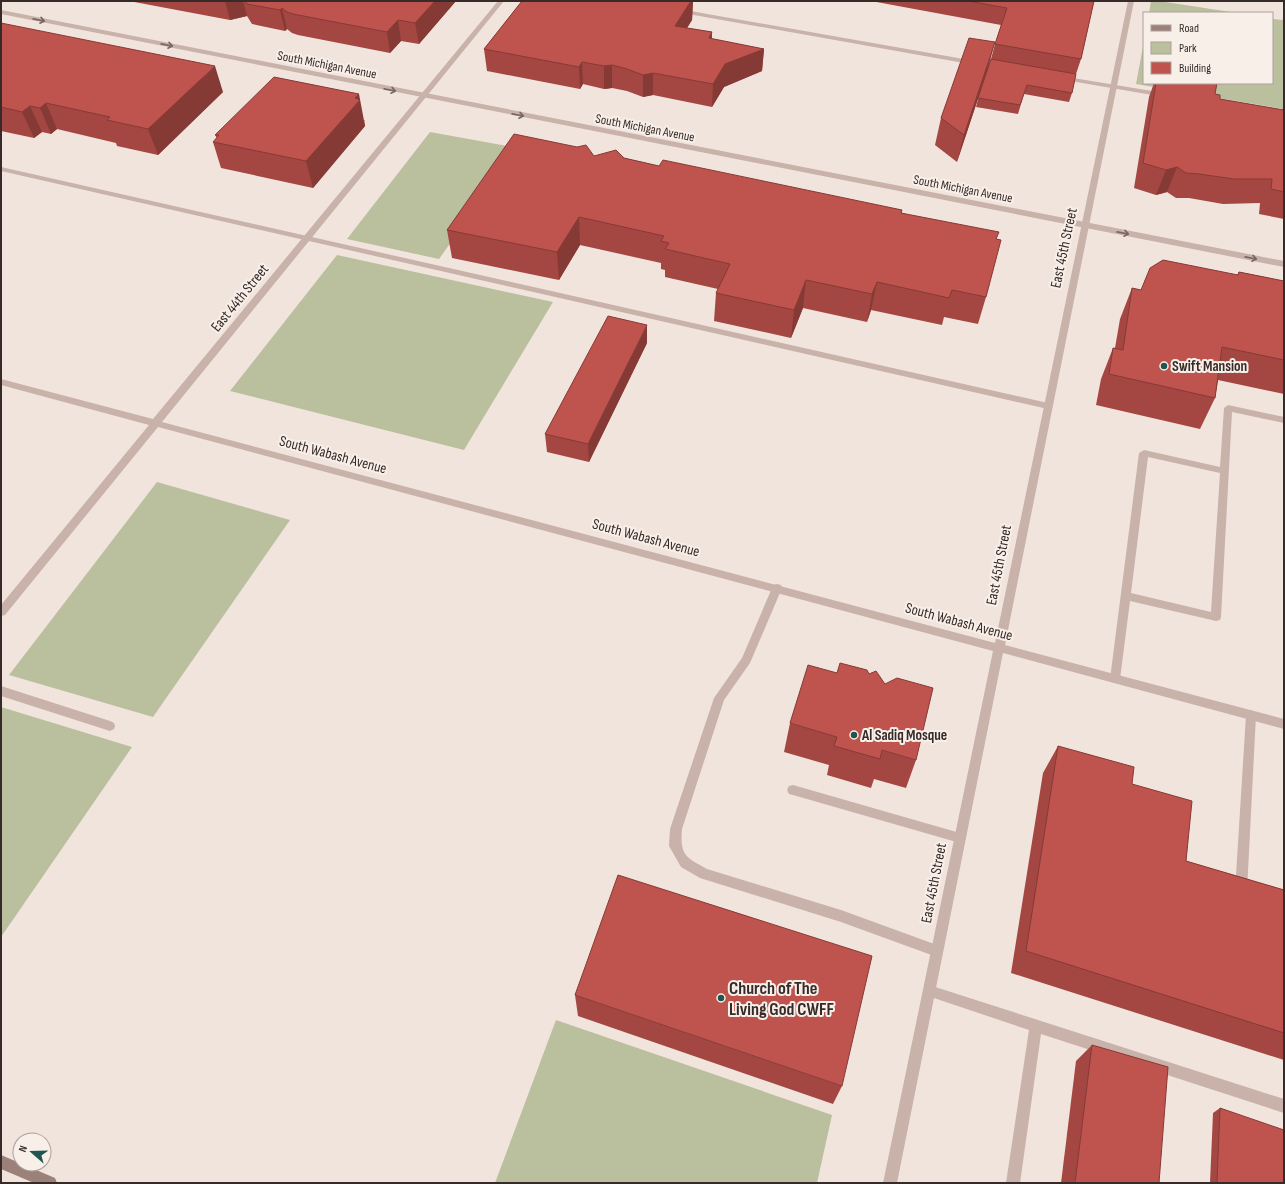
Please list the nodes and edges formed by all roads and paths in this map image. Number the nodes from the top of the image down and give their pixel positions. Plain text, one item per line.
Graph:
1 (501, 1) edge
2 (1131, 1) edge
3 (675, 10) edge
4 (1, 12) edge
5 (980, 64) edge
6 (1055, 77) edge
7 (1113, 87) junction
8 (423, 96) junction
9 (1170, 96) edge
10 (1, 169) edge
11 (1085, 225) junction
12 (307, 238) junction
13 (1284, 264) edge
14 (1, 382) edge
15 (1048, 406) junction
16 (1284, 420) edge
17 (156, 423) junction
18 (1224, 471) junction
19 (777, 588) junction
20 (1126, 596) junction
21 (1, 612) edge
22 (999, 648) junction
23 (1115, 679) junction
24 (1, 691) edge
25 (1251, 715) junction
26 (1284, 724) edge
27 (110, 726) dead end
28 (793, 790) dead end
29 (960, 838) junction
30 (1240, 895) edge
31 (937, 951) junction
32 (929, 991) junction
33 (1036, 1026) junction
34 (1284, 1106) edge
35 (1, 1162) edge
36 (50, 1183) edge
37 (890, 1183) edge
38 (1013, 1183) edge

1 - 8 street, East 44th Street
2 - 7 street, East 45th Street
3 - 5 street
4 -> 8 street, South Michigan Avenue
6 - 7 street
7 - 9 street
7 - 11 street, East 45th Street
8 -> 11 street, South Michigan Avenue
8 - 12 street, East 44th Street
10 - 12 street
11 -> 13 street, South Michigan Avenue
11 - 15 street, East 45th Street
12 - 15 street
12 - 17 street, East 44th Street
14 - 17 street, South Wabash Avenue
15 - 22 street, East 45th Street
16 - 18 street
17 - 19 street, South Wabash Avenue
17 - 21 street, East 44th Street
18 - 20 street
18 - 20 street
19 - 22 street, South Wabash Avenue
19 - 31 street
20 - 23 street
22 - 23 street, South Wabash Avenue
22 - 29 street, East 45th Street
23 - 25 street, South Wabash Avenue
24 - 27 street
25 - 26 street, South Wabash Avenue
25 - 30 street
28 - 29 street
29 - 31 street, East 45th Street
31 - 32 street, East 45th Street
32 - 33 street
32 - 37 street, East 45th Street
33 - 34 street
33 - 38 street
35 - 36 main road

